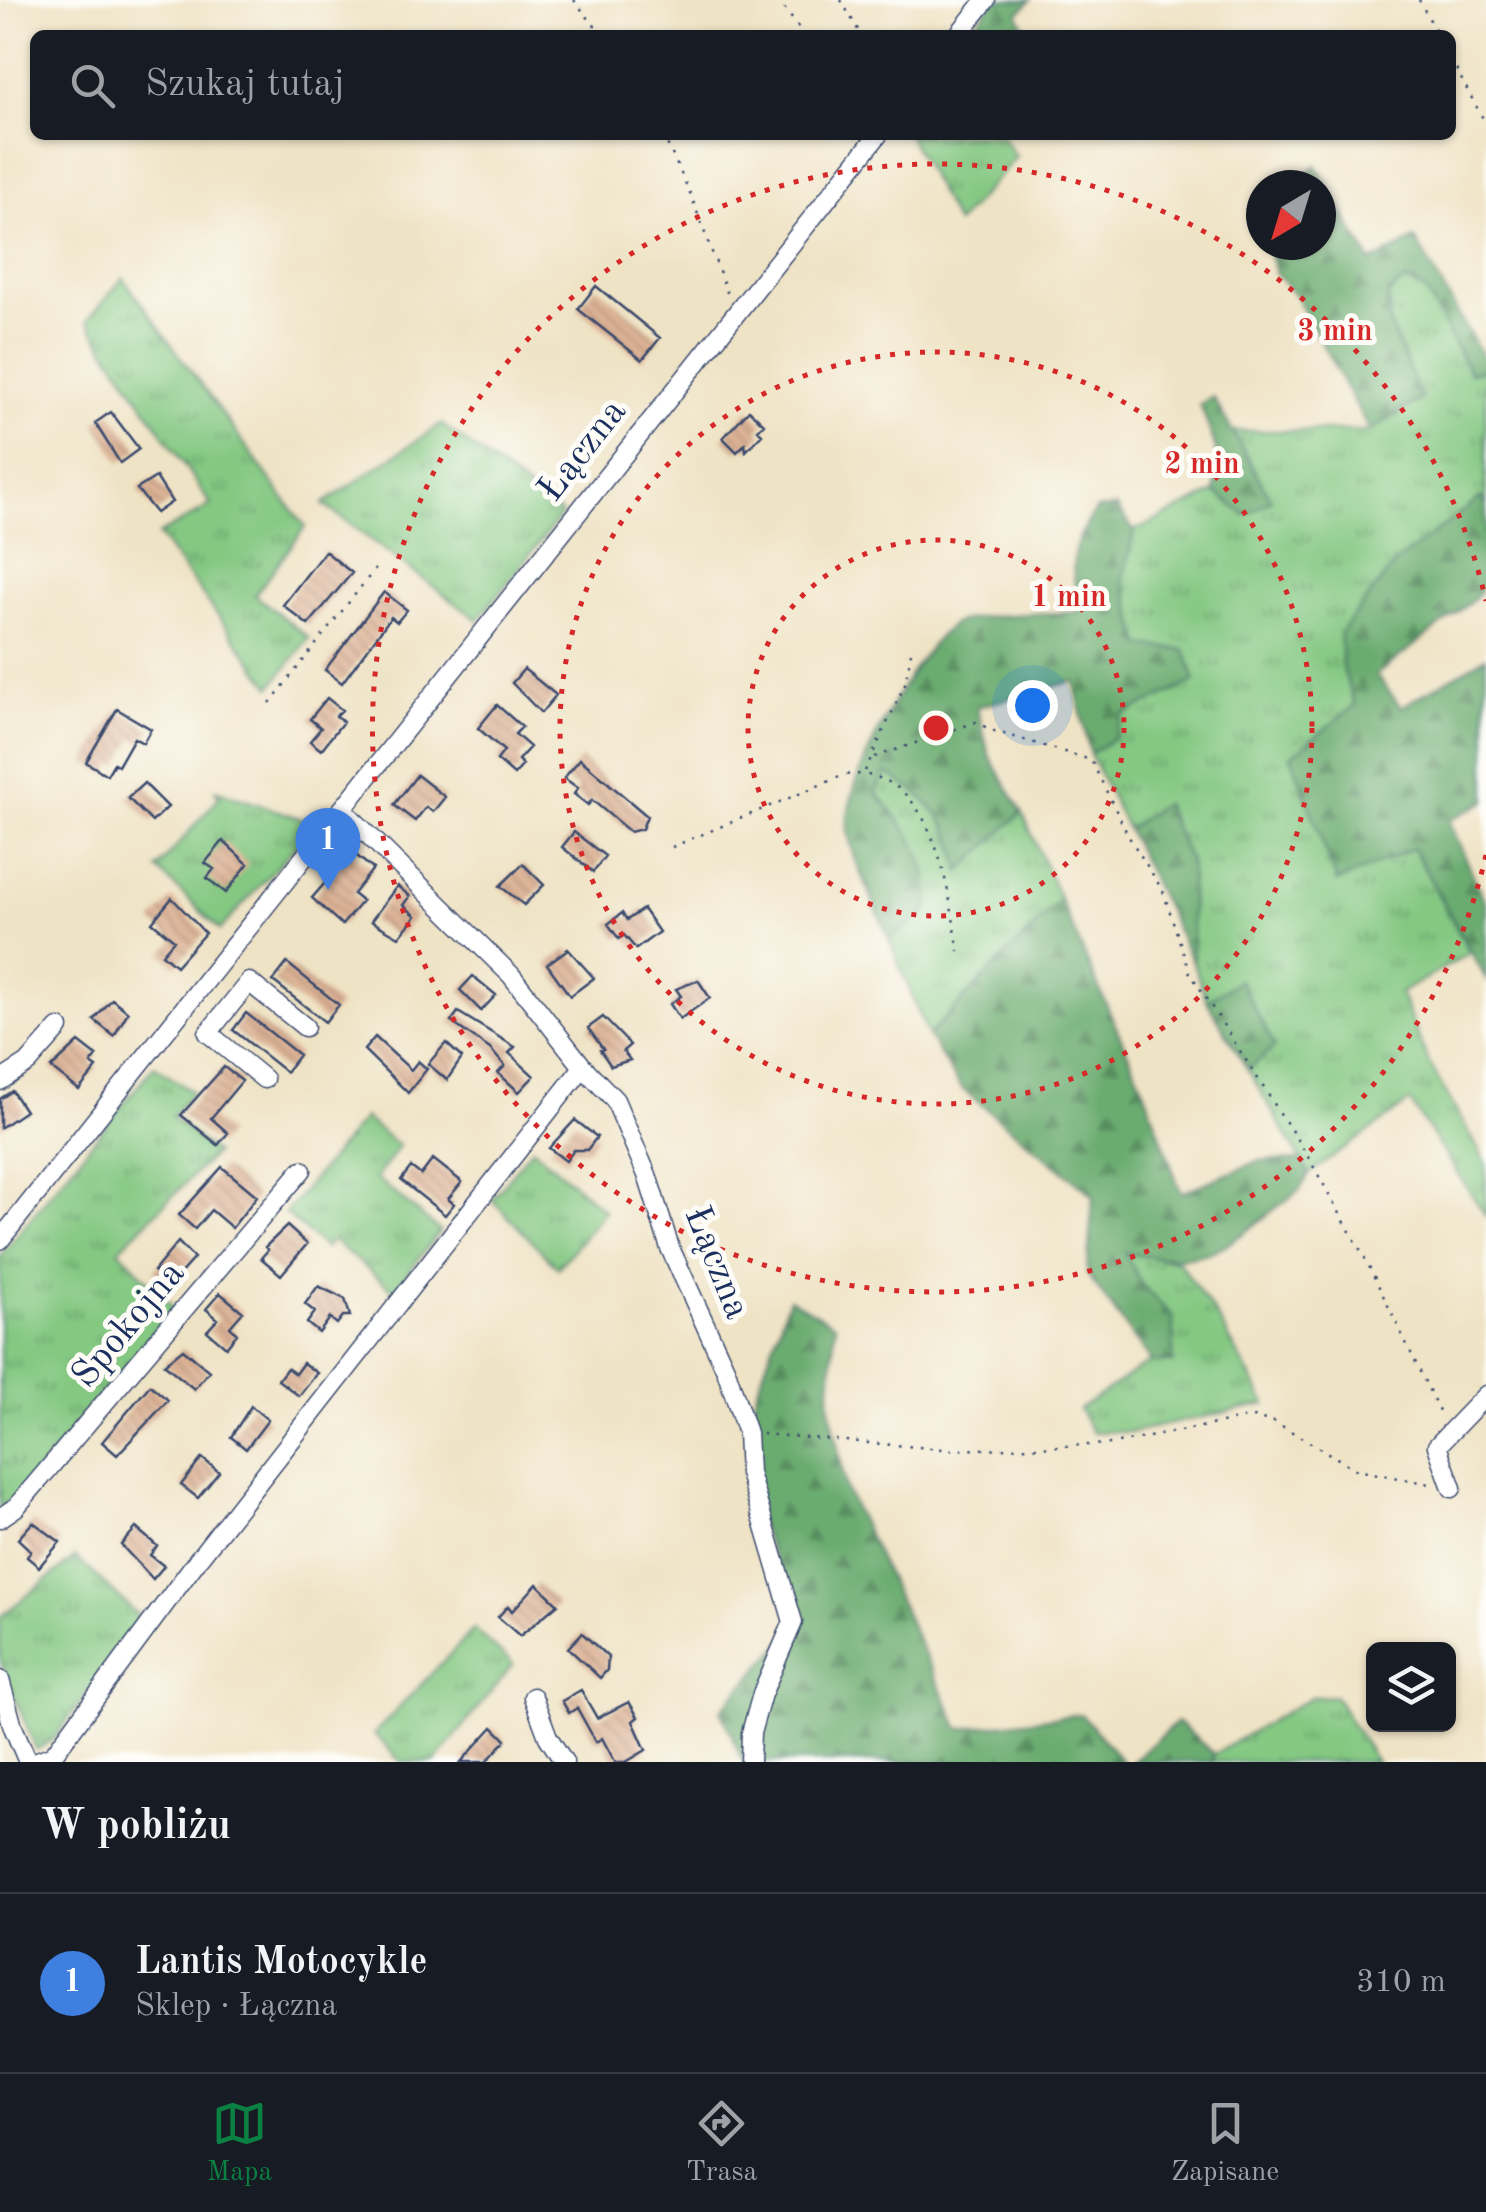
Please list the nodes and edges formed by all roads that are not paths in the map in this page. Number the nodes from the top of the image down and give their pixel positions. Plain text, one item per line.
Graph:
1 (986, 0) edge
2 (962, 30) edge
3 (874, 140) edge
4 (342, 809) junction
5 (222, 960) junction
6 (250, 982) junction
7 (306, 1027) dead end
8 (59, 1028) dead end
9 (583, 1067) junction
10 (264, 1078) dead end
11 (0, 1081) edge
12 (302, 1170) dead end
13 (0, 1240) edge
14 (1486, 1395) edge
15 (1452, 1488) road end
16 (0, 1518) edge
17 (0, 1680) edge
18 (533, 1697) dead end
19 (32, 1762) edge
20 (564, 1762) edge
21 (750, 1762) edge

1 - 2 street
3 - 4 street, Łączna
4 - 5 street, Łączna
4 - 9 street, Łączna
5 - 6 street
5 - 13 street, Łączna
6 - 7 street
6 - 10 street
8 - 11 street
9 - 19 street
9 - 21 street, Łączna
12 - 16 street, Spokojna
14 - 15 street
17 - 19 street
18 - 20 street

